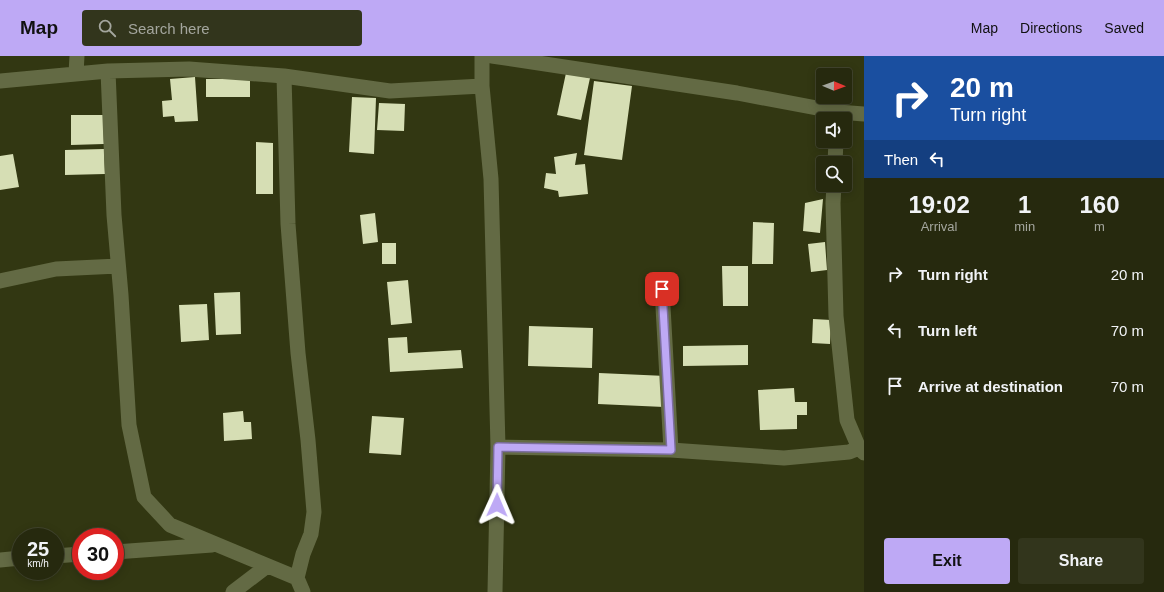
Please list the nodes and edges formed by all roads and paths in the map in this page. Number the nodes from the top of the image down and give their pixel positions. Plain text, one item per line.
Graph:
1 (77, 56) edge
2 (482, 56) edge
3 (492, 56) edge
4 (108, 71) junction
5 (76, 73) junction
6 (284, 76) junction
7 (0, 81) edge
8 (482, 86) junction
9 (824, 112) edge
10 (852, 114) edge
11 (864, 114) edge
12 (834, 192) edge
13 (118, 266) junction
14 (0, 281) edge
15 (662, 289) dead end
16 (498, 447) junction
17 (671, 450) junction
18 (861, 450) edge
19 (215, 545) junction
20 (124, 551) edge
21 (12, 559) edge
22 (0, 560) edge
23 (267, 566) junction
24 (296, 578) junction
25 (233, 592) edge
26 (303, 592) edge
27 (495, 592) edge

1 - 5 street
2 - 8 street
3 - 9 street
4 - 5 street
4 - 6 street
4 - 13 street
5 - 7 street
6 - 8 street
6 - 24 street
8 - 16 street
10 - 11 street
12 - 18 street
13 - 14 street
13 - 19 street
15 - 17 street
16 - 17 street
16 - 27 street
17 - 18 street
19 - 20 street
19 - 23 street
21 - 22 street
23 - 24 street
23 - 25 street
24 - 26 street

